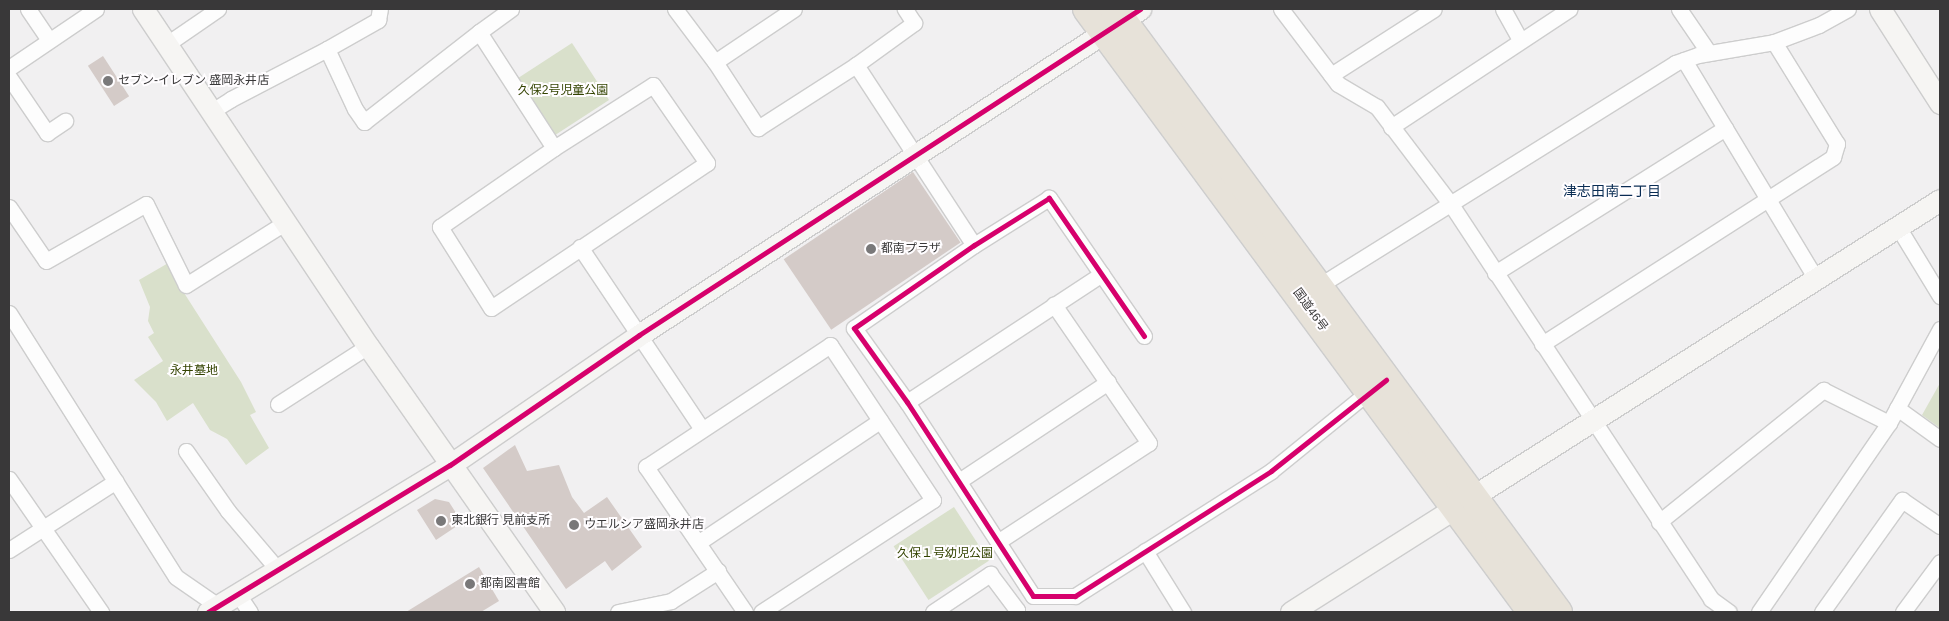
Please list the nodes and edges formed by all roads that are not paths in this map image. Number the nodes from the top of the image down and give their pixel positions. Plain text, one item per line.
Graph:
1 (28, 9) edge
2 (96, 9) edge
3 (143, 9) edge
4 (218, 9) edge
5 (380, 9) edge
6 (511, 9) edge
7 (675, 9) edge
8 (794, 9) edge
9 (905, 9) edge
10 (1087, 9) edge
11 (1434, 9) edge
12 (1503, 9) edge
13 (1569, 9) edge
14 (1680, 9) edge
15 (1848, 9) edge
16 (1880, 9) edge
17 (1288, 11) edge
18 (1120, 18) edge
19 (479, 32) junction
20 (49, 40) junction
21 (1520, 40) junction
22 (1774, 42) junction
23 (167, 44) junction
24 (327, 50) junction
25 (1709, 53) junction
26 (1684, 60) junction
27 (715, 62) junction
28 (856, 65) junction
29 (9, 68) edge
30 (1331, 75) junction
31 (9, 77) edge
32 (1940, 102) edge
33 (212, 111) junction
34 (65, 121) dead end
35 (1391, 127) junction
36 (1725, 128) junction
37 (554, 148) junction
38 (915, 156) junction
39 (1768, 200) junction
40 (1940, 200) edge
41 (1450, 203) junction
42 (9, 207) edge
43 (286, 222) junction
44 (1898, 227) junction
45 (974, 245) junction
46 (580, 247) junction
47 (1495, 273) junction
48 (1102, 274) junction
49 (1816, 279) junction
50 (1317, 287) junction
51 (1940, 296) edge
52 (1054, 305) junction
53 (9, 313) edge
54 (1940, 329) edge
55 (639, 336) junction
56 (1144, 336) dead end
57 (1542, 344) junction
58 (368, 346) junction
59 (1108, 382) junction
60 (1378, 385) junction
61 (907, 402) junction
62 (278, 404) dead end
63 (1897, 408) junction
64 (1592, 420) junction
65 (880, 421) junction
66 (1889, 423) junction
67 (701, 428) junction
68 (1940, 439) edge
69 (186, 451) dead end
70 (450, 465) junction
71 (9, 479) edge
72 (116, 481) junction
73 (959, 481) junction
74 (1462, 503) junction
75 (1659, 522) junction
76 (1940, 526) edge
77 (43, 528) junction
78 (999, 541) junction
79 (699, 542) junction
80 (9, 550) edge
81 (1145, 552) junction
82 (1940, 562) edge
83 (278, 570) junction
84 (718, 571) junction
85 (238, 593) junction
86 (213, 609) edge
87 (101, 612) edge
88 (250, 612) edge
89 (554, 612) edge
90 (618, 612) edge
91 (745, 612) edge
92 (761, 612) edge
93 (933, 612) edge
94 (1016, 612) edge
95 (1183, 612) edge
96 (1291, 612) edge
97 (1532, 612) edge
98 (1558, 612) edge
99 (1729, 612) edge
100 (1759, 612) edge
101 (1822, 612) edge
102 (1903, 612) edge

1 - 20 street
2 - 20 street
3 - 23 street
4 - 23 street
5 - 24 street
6 - 19 street
7 - 27 street
8 - 27 street
9 - 28 street
10 - 18 highway, 国道46号
11 - 30 street
12 - 21 street
13 - 21 street
14 - 25 street
15 - 22 street
16 - 32 street
17 - 30 street
18 - 38 street
18 - 50 highway, 国道46号
18 - 60 highway, 国道46号
19 - 24 street
19 - 37 street
20 - 29 street
21 - 35 street
22 - 25 street
22 - 39 street
23 - 33 street
24 - 33 street
25 - 26 street
26 - 36 street
26 - 41 street
27 - 28 street
28 - 38 street
30 - 35 street
31 - 34 street
33 - 43 street
35 - 41 street
36 - 39 street
36 - 47 street
37 - 46 street
37 - 46 street
38 - 45 street
38 - 55 street
39 - 49 street
39 - 57 street
40 - 44 street
41 - 47 street
41 - 50 street
42 - 43 street
43 - 58 street
44 - 49 street
44 - 51 street
45 - 48 street
45 - 61 street
46 - 55 street
47 - 57 street
48 - 52 street
48 - 56 street
49 - 64 street
50 - 60 highway, 国道46号
52 - 59 street
52 - 61 street
53 - 72 street
54 - 63 street
55 - 67 street
55 - 70 street
57 - 64 street
58 - 62 street
58 - 70 street
59 - 73 street
59 - 78 street
60 - 74 highway, 国道46号
60 - 81 street
61 - 73 street
63 - 66 street
63 - 68 street
64 - 74 street
64 - 75 street
65 - 67 street
65 - 79 street
65 - 92 street
66 - 75 street
66 - 100 street
67 - 79 street
69 - 83 street
70 - 83 street
70 - 89 street
71 - 77 street
72 - 77 street
72 - 86 street
73 - 78 street
74 - 96 street
74 - 97 highway, 国道46号
74 - 98 highway, 国道46号
75 - 99 street
76 - 101 street
77 - 80 street
77 - 87 street
78 - 81 street
79 - 84 street
81 - 95 street
82 - 102 street
83 - 85 street
84 - 90 street
84 - 91 street
85 - 86 street
85 - 88 street
93 - 94 street

